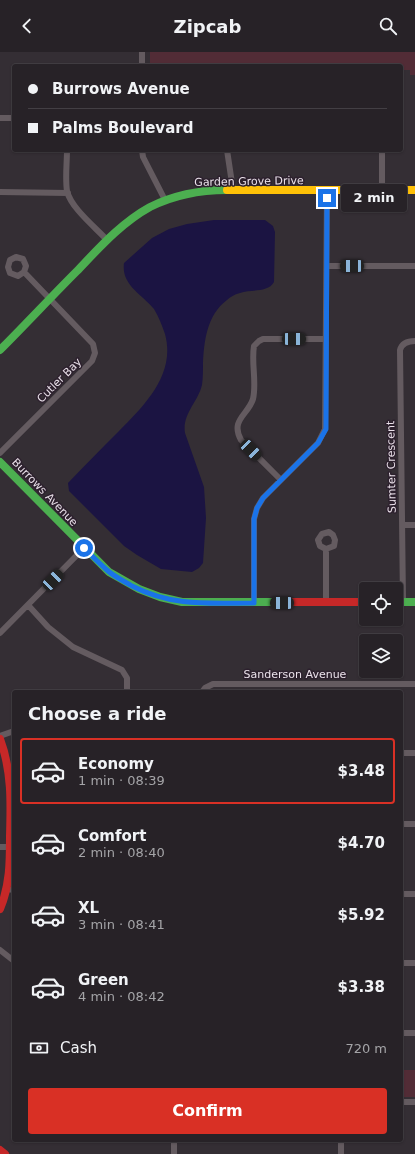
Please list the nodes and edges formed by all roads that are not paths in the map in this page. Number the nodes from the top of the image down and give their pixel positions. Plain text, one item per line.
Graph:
1 (142, 52) edge
2 (142, 64) edge
3 (0, 118) edge
4 (12, 118) edge
5 (67, 152) edge
6 (142, 152) edge
7 (227, 152) edge
8 (382, 152) edge
9 (233, 190) junction
10 (382, 190) junction
11 (415, 190) edge
12 (327, 191) junction
13 (0, 192) edge
14 (68, 193) junction
15 (164, 200) junction
16 (107, 240) junction
17 (327, 266) junction
18 (415, 266) edge
19 (24, 272) dead end
20 (50, 299) junction
21 (326, 339) junction
22 (415, 341) edge
23 (0, 350) edge
24 (0, 453) edge
25 (0, 462) edge
26 (281, 480) junction
27 (402, 525) junction
28 (415, 525) edge
29 (84, 548) junction
30 (326, 550) dead end
31 (400, 582) edge
32 (326, 602) junction
33 (359, 602) edge
34 (403, 602) edge
35 (415, 602) edge
36 (254, 603) junction
37 (28, 605) junction
38 (0, 633) edge
39 (268, 684) junction
40 (342, 684) junction
41 (415, 684) edge
42 (127, 690) edge
43 (203, 690) edge
44 (268, 690) edge
45 (342, 690) edge
46 (12, 732) edge
47 (0, 738) edge
48 (403, 753) edge
49 (415, 753) edge
50 (12, 801) edge
51 (403, 824) edge
52 (415, 824) edge
53 (0, 848) edge
54 (10, 848) junction
55 (10, 889) edge
56 (403, 894) edge
57 (415, 894) edge
58 (0, 909) edge
59 (0, 950) edge
60 (12, 959) edge
61 (403, 963) edge
62 (415, 963) edge
63 (403, 1033) edge
64 (415, 1034) edge
65 (403, 1102) edge
66 (415, 1102) edge
67 (174, 1142) edge
68 (341, 1142) edge
69 (0, 1150) edge
70 (5, 1154) edge
71 (174, 1154) edge
72 (341, 1154) edge

1 - 2 street
3 - 4 street
5 - 14 street
6 - 15 street
7 - 9 street
8 - 10 street
9 - 12 street, Garden Grove Drive
9 - 15 street, Garden Grove Drive
10 - 11 street, Garden Grove Drive
10 - 12 street, Garden Grove Drive
12 - 17 street
13 - 14 street
14 - 16 street
15 - 16 street, Garden Grove Drive
16 - 20 street, Garden Grove Drive
17 - 18 street
17 - 21 street
19 - 20 street, Cutler Bay
20 - 23 street, Garden Grove Drive
20 - 24 street, Cutler Bay
21 - 26 street
21 - 26 street
22 - 27 street, Sumter Crescent
25 - 29 street, Burrows Avenue
26 - 36 street
27 - 28 street
27 - 31 street, Sumter Crescent
29 - 36 street, Burrows Avenue
29 - 37 street
30 - 32 street
32 - 33 street, Burrows Avenue
32 - 36 street, Burrows Avenue
34 - 35 street
37 - 38 street
37 - 42 street
39 - 40 street, Sanderson Avenue
39 - 43 street, Sanderson Avenue
39 - 44 street
40 - 41 street, Sanderson Avenue
40 - 45 street
46 - 47 street
47 - 50 street
48 - 49 street
50 - 54 street
51 - 52 street
53 - 54 street
54 - 55 street
55 - 58 street
56 - 57 street
59 - 60 street
61 - 62 street
63 - 64 street
65 - 66 street
67 - 71 street
68 - 72 street
69 - 70 street

